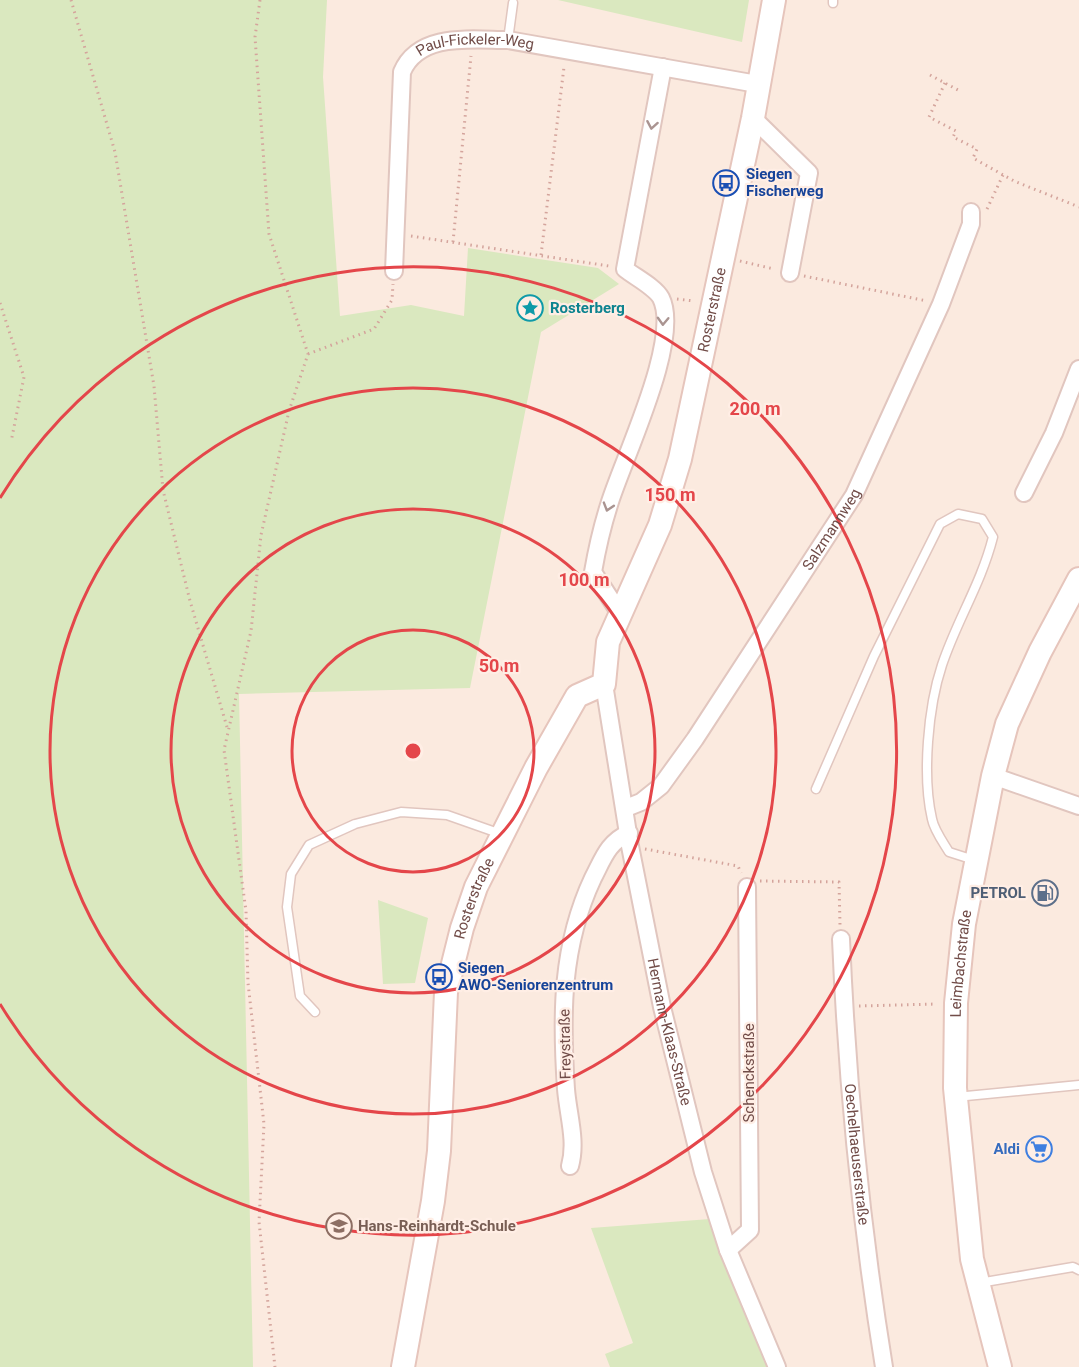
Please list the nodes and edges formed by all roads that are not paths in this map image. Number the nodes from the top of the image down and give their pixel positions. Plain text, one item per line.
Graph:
1 (774, 0) edge
2 (513, 3) dead end
3 (508, 40) junction
4 (663, 67) junction
5 (757, 84) junction
6 (753, 118) junction
7 (971, 218) road end
8 (394, 271) road end
9 (790, 273) road end
10 (1079, 369) edge
11 (1024, 493) dead end
12 (1079, 579) edge
13 (619, 612) junction
14 (604, 684) junction
15 (993, 776) junction
16 (816, 789) dead end
17 (1079, 806) edge
18 (626, 808) junction
19 (502, 834) junction
20 (629, 840) junction
21 (975, 860) junction
22 (747, 887) road end
23 (841, 939) road end
24 (315, 1012) dead end
25 (1079, 1085) edge
26 (956, 1097) junction
27 (570, 1166) dead end
28 (728, 1250) junction
29 (1079, 1270) edge
30 (978, 1283) junction
31 (403, 1367) edge
32 (777, 1367) edge
33 (884, 1367) edge
34 (1000, 1367) edge

1 - 5 street, Rosterstraße
2 - 3 lane
3 - 4 street, Paul-Fickeler-Weg
3 - 8 street, Paul-Fickeler-Weg
4 - 5 street, Paul-Fickeler-Weg
4 -> 13 street
5 - 6 street, Rosterstraße
6 - 9 street
6 - 13 street, Rosterstraße
7 - 18 street, Salzmannweg
10 - 11 street
12 - 15 street, Leimbachstraße
13 - 14 street, Rosterstraße
14 - 18 street, Hermann-Klaas-Straße
14 - 19 street, Rosterstraße
15 - 17 street
15 - 21 street, Leimbachstraße
16 - 21 lane
18 - 20 street, Hermann-Klaas-Straße
19 - 24 lane
19 - 31 street, Rosterstraße
20 - 27 street, Freystraße
20 - 28 street, Hermann-Klaas-Straße
21 - 26 street, Leimbachstraße
22 - 28 street, Schenckstraße
23 - 33 street, Oechelhaeuserstraße
25 - 26 lane
26 - 30 street, Leimbachstraße
28 - 32 street, Hermann-Klaas-Straße
29 - 30 lane
30 - 34 street, Leimbachstraße

